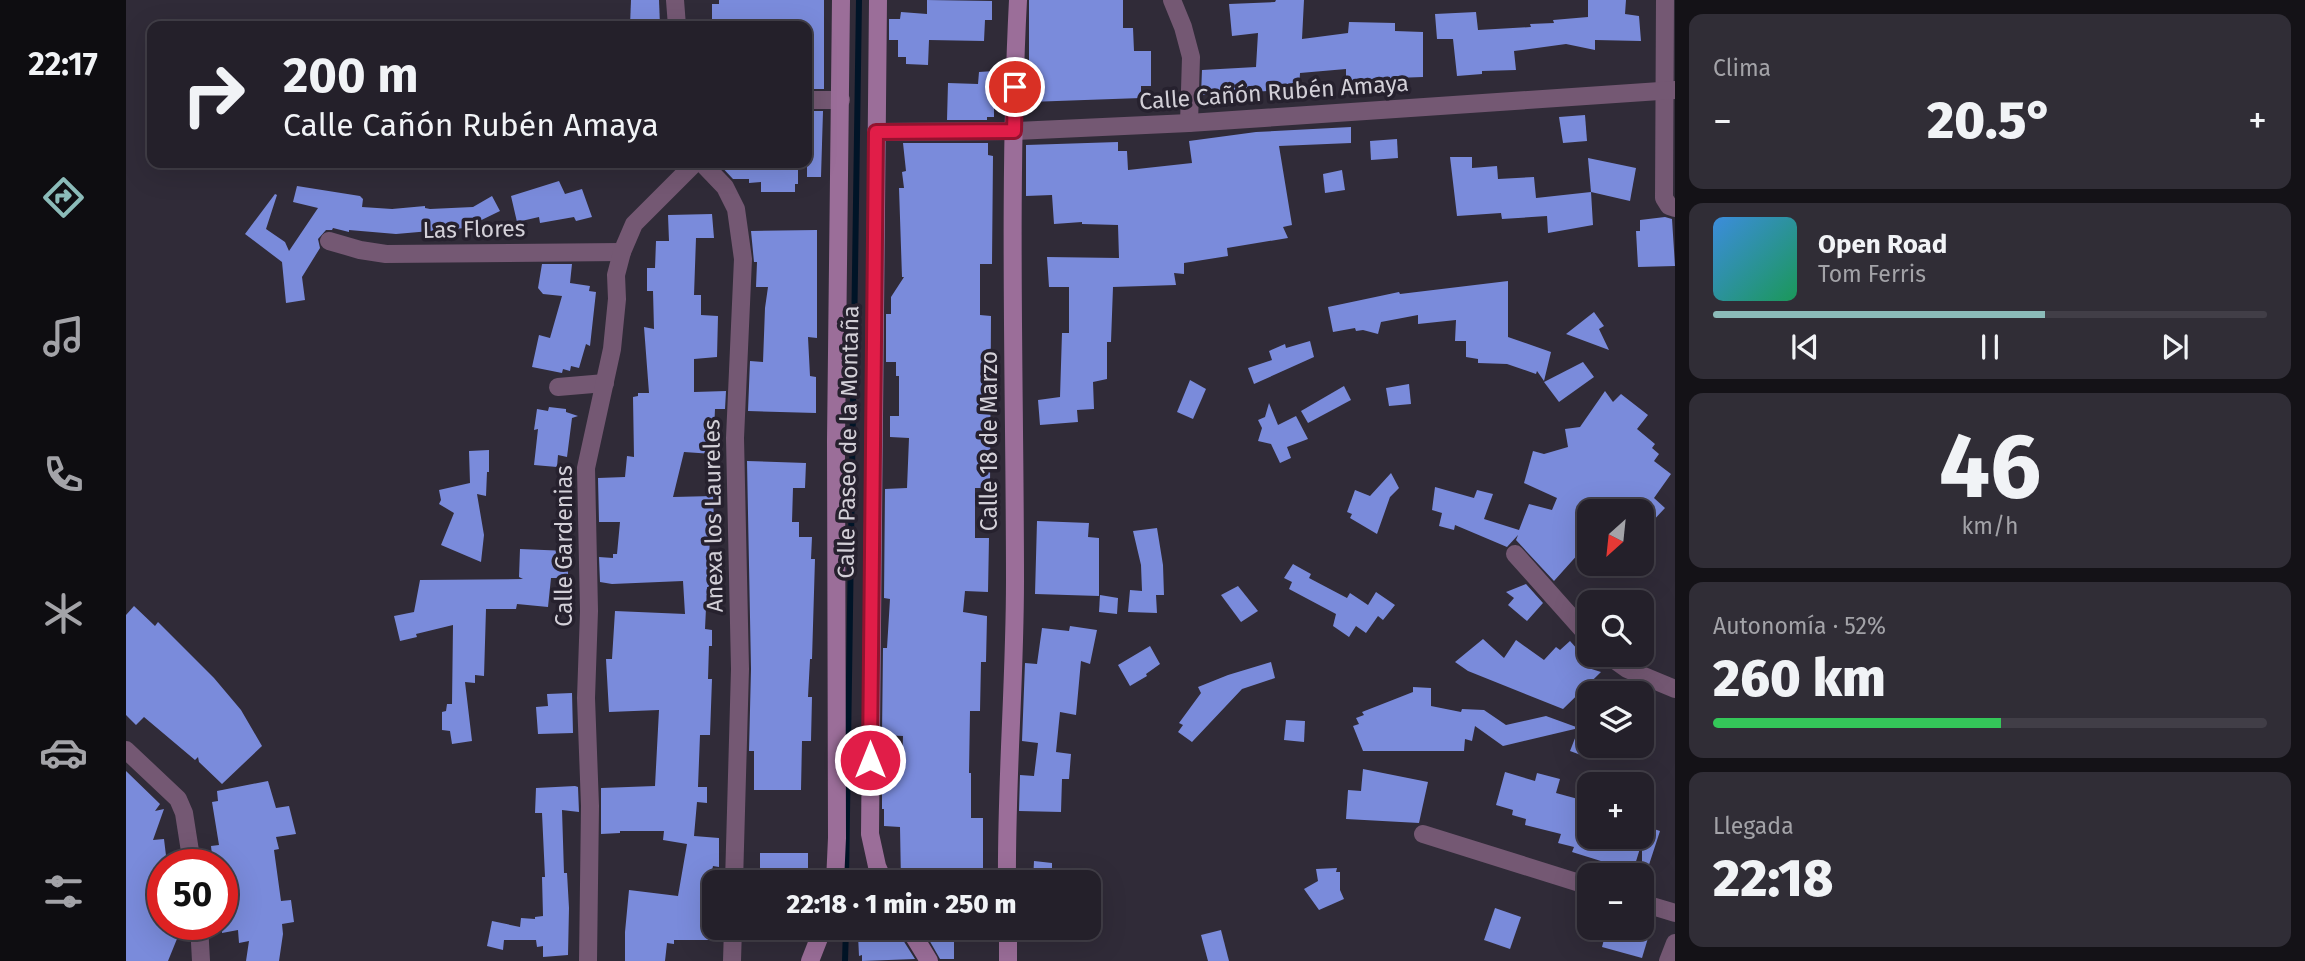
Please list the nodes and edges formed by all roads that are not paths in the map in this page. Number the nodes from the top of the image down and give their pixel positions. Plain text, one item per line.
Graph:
1 (675, 0) edge
2 (841, 0) edge
3 (878, 0) edge
4 (1018, 0) edge
5 (1172, 0) edge
6 (1665, 0) edge
7 (677, 21) edge
8 (1670, 90) edge
9 (812, 100) edge
10 (841, 100) junction
11 (1189, 123) junction
12 (1014, 131) junction
13 (876, 132) junction
14 (690, 168) edge
15 (707, 168) edge
16 (1675, 208) edge
17 (329, 241) dead end
18 (622, 251) junction
19 (605, 383) junction
20 (558, 387) dead end
21 (1515, 554) dead end
22 (1577, 623) edge
23 (1626, 667) edge
24 (1675, 689) edge
25 (126, 750) edge
26 (1423, 834) dead end
27 (190, 849) edge
28 (734, 870) edge
29 (835, 870) edge
30 (879, 870) edge
31 (1007, 870) edge
32 (1577, 882) edge
33 (1654, 907) edge
34 (1675, 913) edge
35 (200, 940) edge
36 (733, 940) edge
37 (818, 940) edge
38 (916, 940) edge
39 (1008, 940) edge
40 (1675, 943) edge
41 (201, 961) edge
42 (588, 961) edge
43 (732, 961) edge
44 (810, 961) edge
45 (929, 961) edge
46 (1008, 961) edge
47 (1668, 961) edge

1 - 7 street
2 - 10 main road, Calle Paseo de la Montaña
3 - 13 main road, Calle Paseo de la Montaña
4 - 12 main road, Calle 18 de Marzo
5 - 11 street
6 - 8 street
8 - 11 street, Calle Cañón Rubén Amaya
8 - 16 street
9 - 10 street
10 - 29 main road, Calle Paseo de la Montaña
11 - 12 street, Calle Cañón Rubén Amaya
12 - 13 street, Calle Cañón Rubén Amaya
12 - 31 main road, Calle 18 de Marzo
13 - 30 main road, Calle Paseo de la Montaña
14 - 18 street, Calle Gardenias
15 - 28 street, Anexa los Laureles
17 - 18 street, Las Flores
18 - 19 street, Calle Gardenias
19 - 20 street
19 - 42 street, Calle Gardenias
21 - 22 street
23 - 24 street
25 - 27 street
26 - 32 street
33 - 34 street
35 - 41 street
36 - 43 street
37 - 44 main road
38 - 45 main road
39 - 46 main road
40 - 47 street

